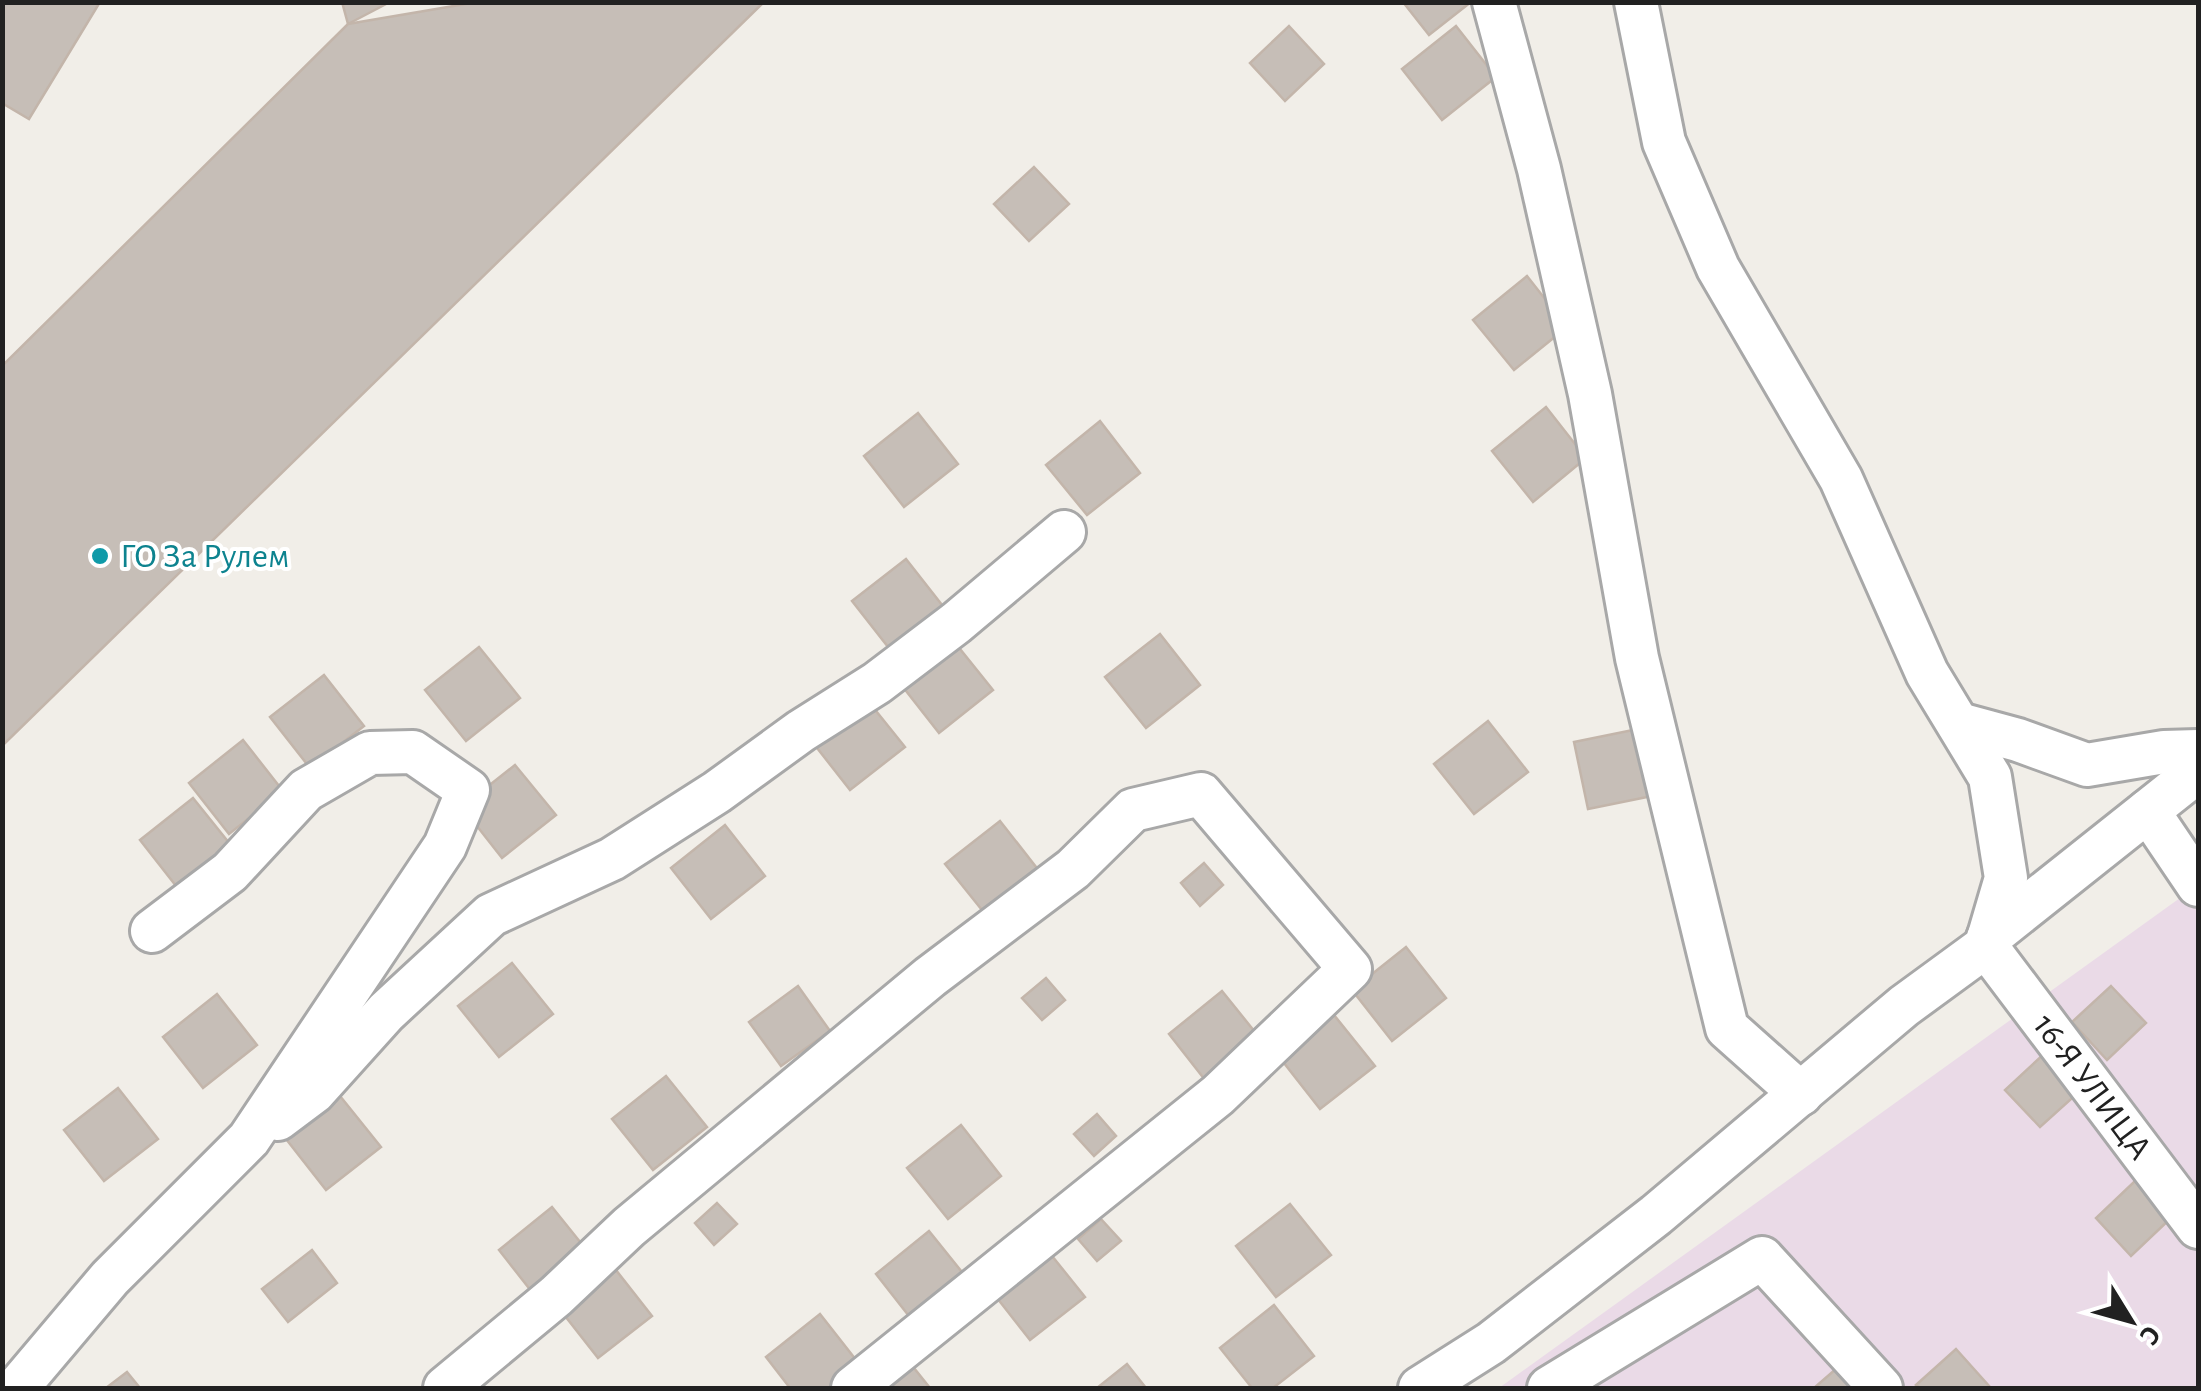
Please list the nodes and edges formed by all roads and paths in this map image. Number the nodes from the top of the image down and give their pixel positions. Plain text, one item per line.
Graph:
1 (1494, 2) edge
2 (1636, 2) edge
3 (1064, 532) dead end
4 (1959, 724) junction
5 (2198, 751) edge
6 (2198, 771) edge
7 (2148, 811) junction
8 (2198, 885) edge
9 (152, 931) dead end
10 (1987, 942) junction
11 (1802, 1094) junction
12 (249, 1140) junction
13 (2198, 1227) edge
14 (17, 1388) edge
15 (444, 1388) edge
16 (854, 1388) edge
17 (1420, 1388) edge
18 (1550, 1388) edge
19 (1881, 1388) edge

1 - 11 street
2 - 4 street
3 - 12 street
4 - 5 street
4 - 10 street
6 - 7 street
7 - 8 street
7 - 10 street
9 - 12 street
10 - 11 street
10 - 13 street, 16-Я УЛИЦА
11 - 17 street
12 - 14 street
15 - 16 street
18 - 19 street

